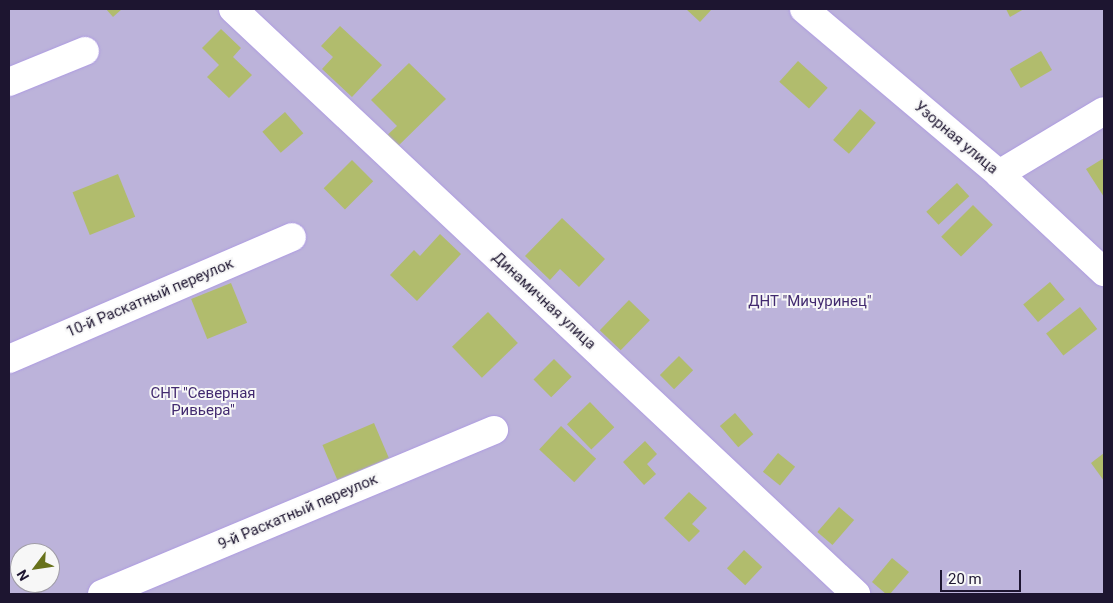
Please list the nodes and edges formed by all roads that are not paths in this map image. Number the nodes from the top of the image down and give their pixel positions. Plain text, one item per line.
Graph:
1 (233, 9) edge
2 (804, 9) edge
3 (85, 51) dead end
4 (9, 82) edge
5 (1104, 111) edge
6 (999, 174) junction
7 (292, 237) dead end
8 (1104, 272) edge
9 (9, 359) edge
10 (494, 430) dead end
11 (102, 594) edge
12 (856, 594) edge

1 - 12 street, Динамичная улица
2 - 6 street, Узорная улица
3 - 4 street
5 - 6 street
6 - 8 street, Узорная улица
7 - 9 street, 10-й Раскатный переулок
10 - 11 street, 9-й Раскатный переулок

